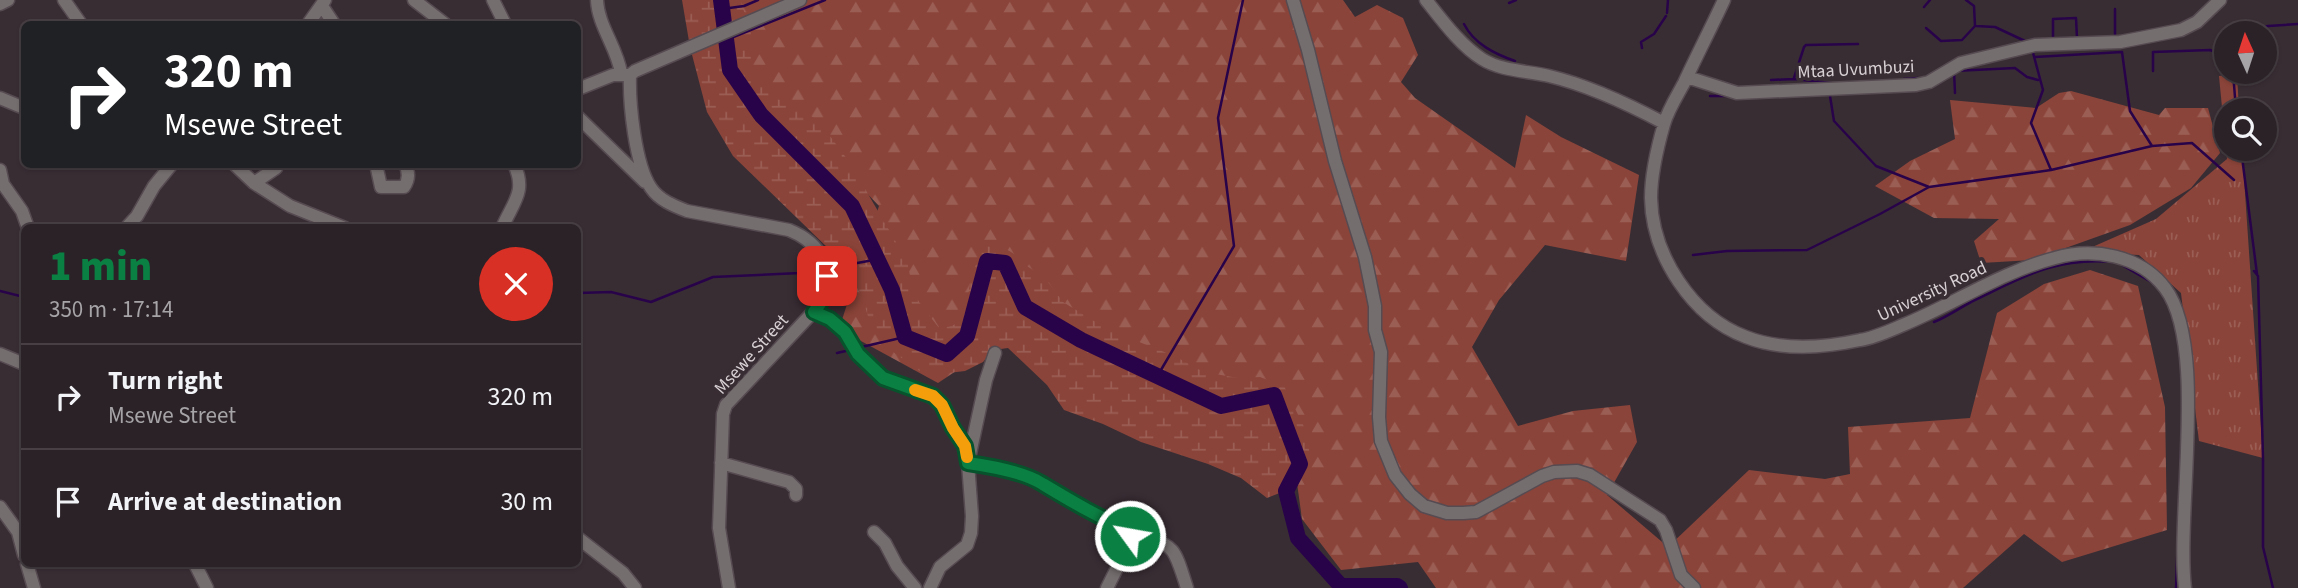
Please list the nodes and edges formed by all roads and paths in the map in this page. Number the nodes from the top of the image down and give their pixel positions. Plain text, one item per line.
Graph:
1 (8, 0) edge
2 (64, 0) edge
3 (414, 0) edge
4 (493, 0) edge
5 (597, 0) edge
6 (800, 0) edge
7 (1293, 0) edge
8 (1426, 0) edge
9 (1724, 0) edge
10 (2220, 0) edge
11 (323, 3) edge
12 (0, 4) edge
13 (78, 21) edge
14 (311, 21) edge
15 (332, 21) edge
16 (441, 21) edge
17 (504, 21) edge
18 (625, 74) junction
19 (1687, 76) junction
20 (581, 88) edge
21 (0, 98) edge
22 (21, 107) edge
23 (581, 120) edge
24 (1664, 123) junction
25 (169, 168) edge
26 (238, 168) edge
27 (276, 168) edge
28 (377, 168) edge
29 (407, 168) edge
30 (516, 168) edge
31 (0, 170) edge
32 (254, 183) junction
33 (650, 186) junction
34 (27, 224) edge
35 (130, 224) edge
36 (335, 224) edge
37 (504, 224) edge
38 (814, 312) junction
39 (995, 353) dead end
40 (0, 354) edge
41 (21, 362) edge
42 (721, 463) junction
43 (968, 463) junction
44 (796, 495) dead end
45 (0, 507) edge
46 (1132, 531) junction
47 (874, 532) dead end
48 (581, 540) edge
49 (21, 544) edge
50 (28, 567) edge
51 (196, 567) edge
52 (34, 588) edge
53 (207, 588) edge
54 (635, 588) edge
55 (729, 588) edge
56 (915, 588) edge
57 (930, 588) edge
58 (1107, 588) edge
59 (1187, 588) edge
60 (1694, 588) edge
61 (2185, 588) edge

1 - 12 street
2 - 13 street
3 - 16 street
4 - 17 street
5 - 18 street
6 - 18 street
7 - 60 street
8 - 24 street
9 - 19 street, University Road
10 - 19 street, Mtaa Uvumbuzi
11 - 14 street
11 - 15 street
18 - 20 street
18 - 33 street
19 - 24 street, University Road
21 - 22 street
23 - 33 street
24 - 61 street, University Road
25 - 35 street
26 - 32 street
27 - 32 street
28 - 29 street
30 - 37 street
31 - 34 street
32 - 36 street
33 - 38 street, Msewe Street
38 - 42 street, Msewe Street
38 - 43 street
39 - 43 street
40 - 41 street
42 - 44 street
42 - 55 street, Msewe Street
43 - 46 street
43 - 57 street
45 - 49 street
46 - 58 street
46 - 59 street
47 - 56 street
48 - 54 street
50 - 52 street
51 - 53 street

